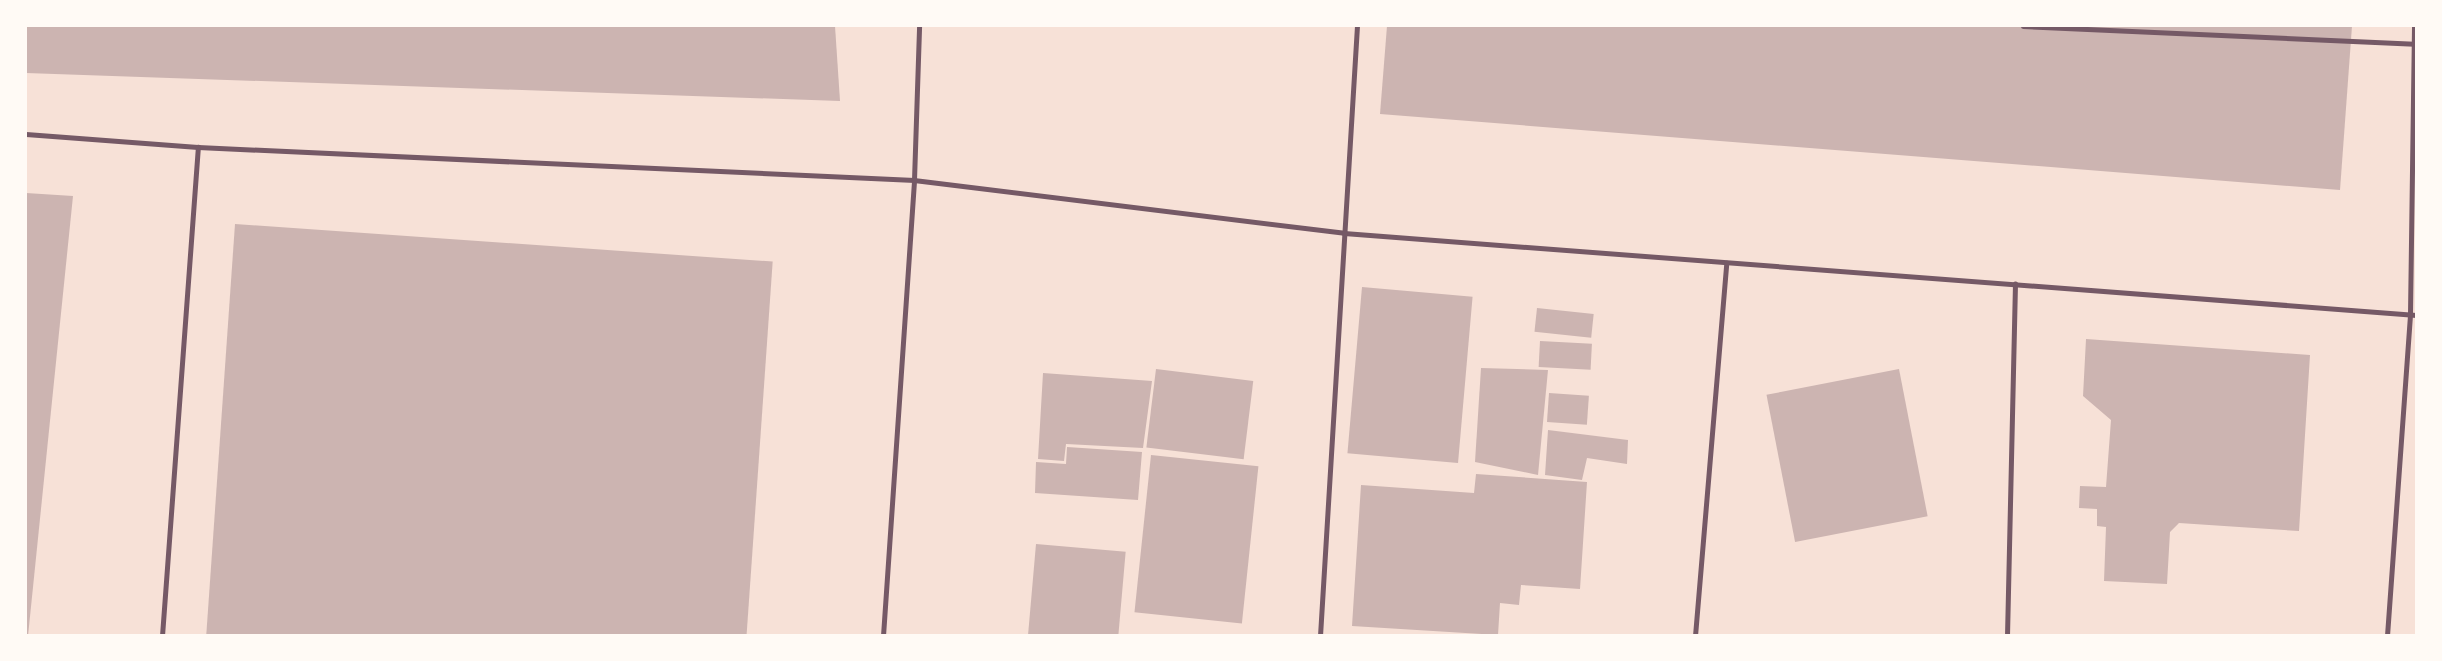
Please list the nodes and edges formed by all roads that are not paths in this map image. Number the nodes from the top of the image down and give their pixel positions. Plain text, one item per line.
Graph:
1 (919, 26) edge
2 (1357, 26) edge
3 (2023, 26) edge
4 (2414, 26) edge
5 (2414, 45) junction
6 (26, 134) edge
7 (198, 147) junction
8 (914, 180) junction
9 (1344, 234) junction
10 (1726, 263) junction
11 (2015, 284) junction
12 (2413, 315) edge
13 (162, 636) edge
14 (883, 636) edge
15 (1320, 636) edge
16 (1695, 636) edge
17 (2007, 636) edge
18 (2387, 636) edge

1 - 8 lane
2 - 9 lane
3 - 5 lane
4 - 5 lane
5 - 12 lane
6 - 7 lane
7 - 8 lane
7 - 13 lane
8 - 9 lane
8 - 14 lane
9 - 10 lane
9 - 15 lane
10 - 11 lane
10 - 16 lane
11 - 12 lane
11 - 17 lane
12 - 18 lane

